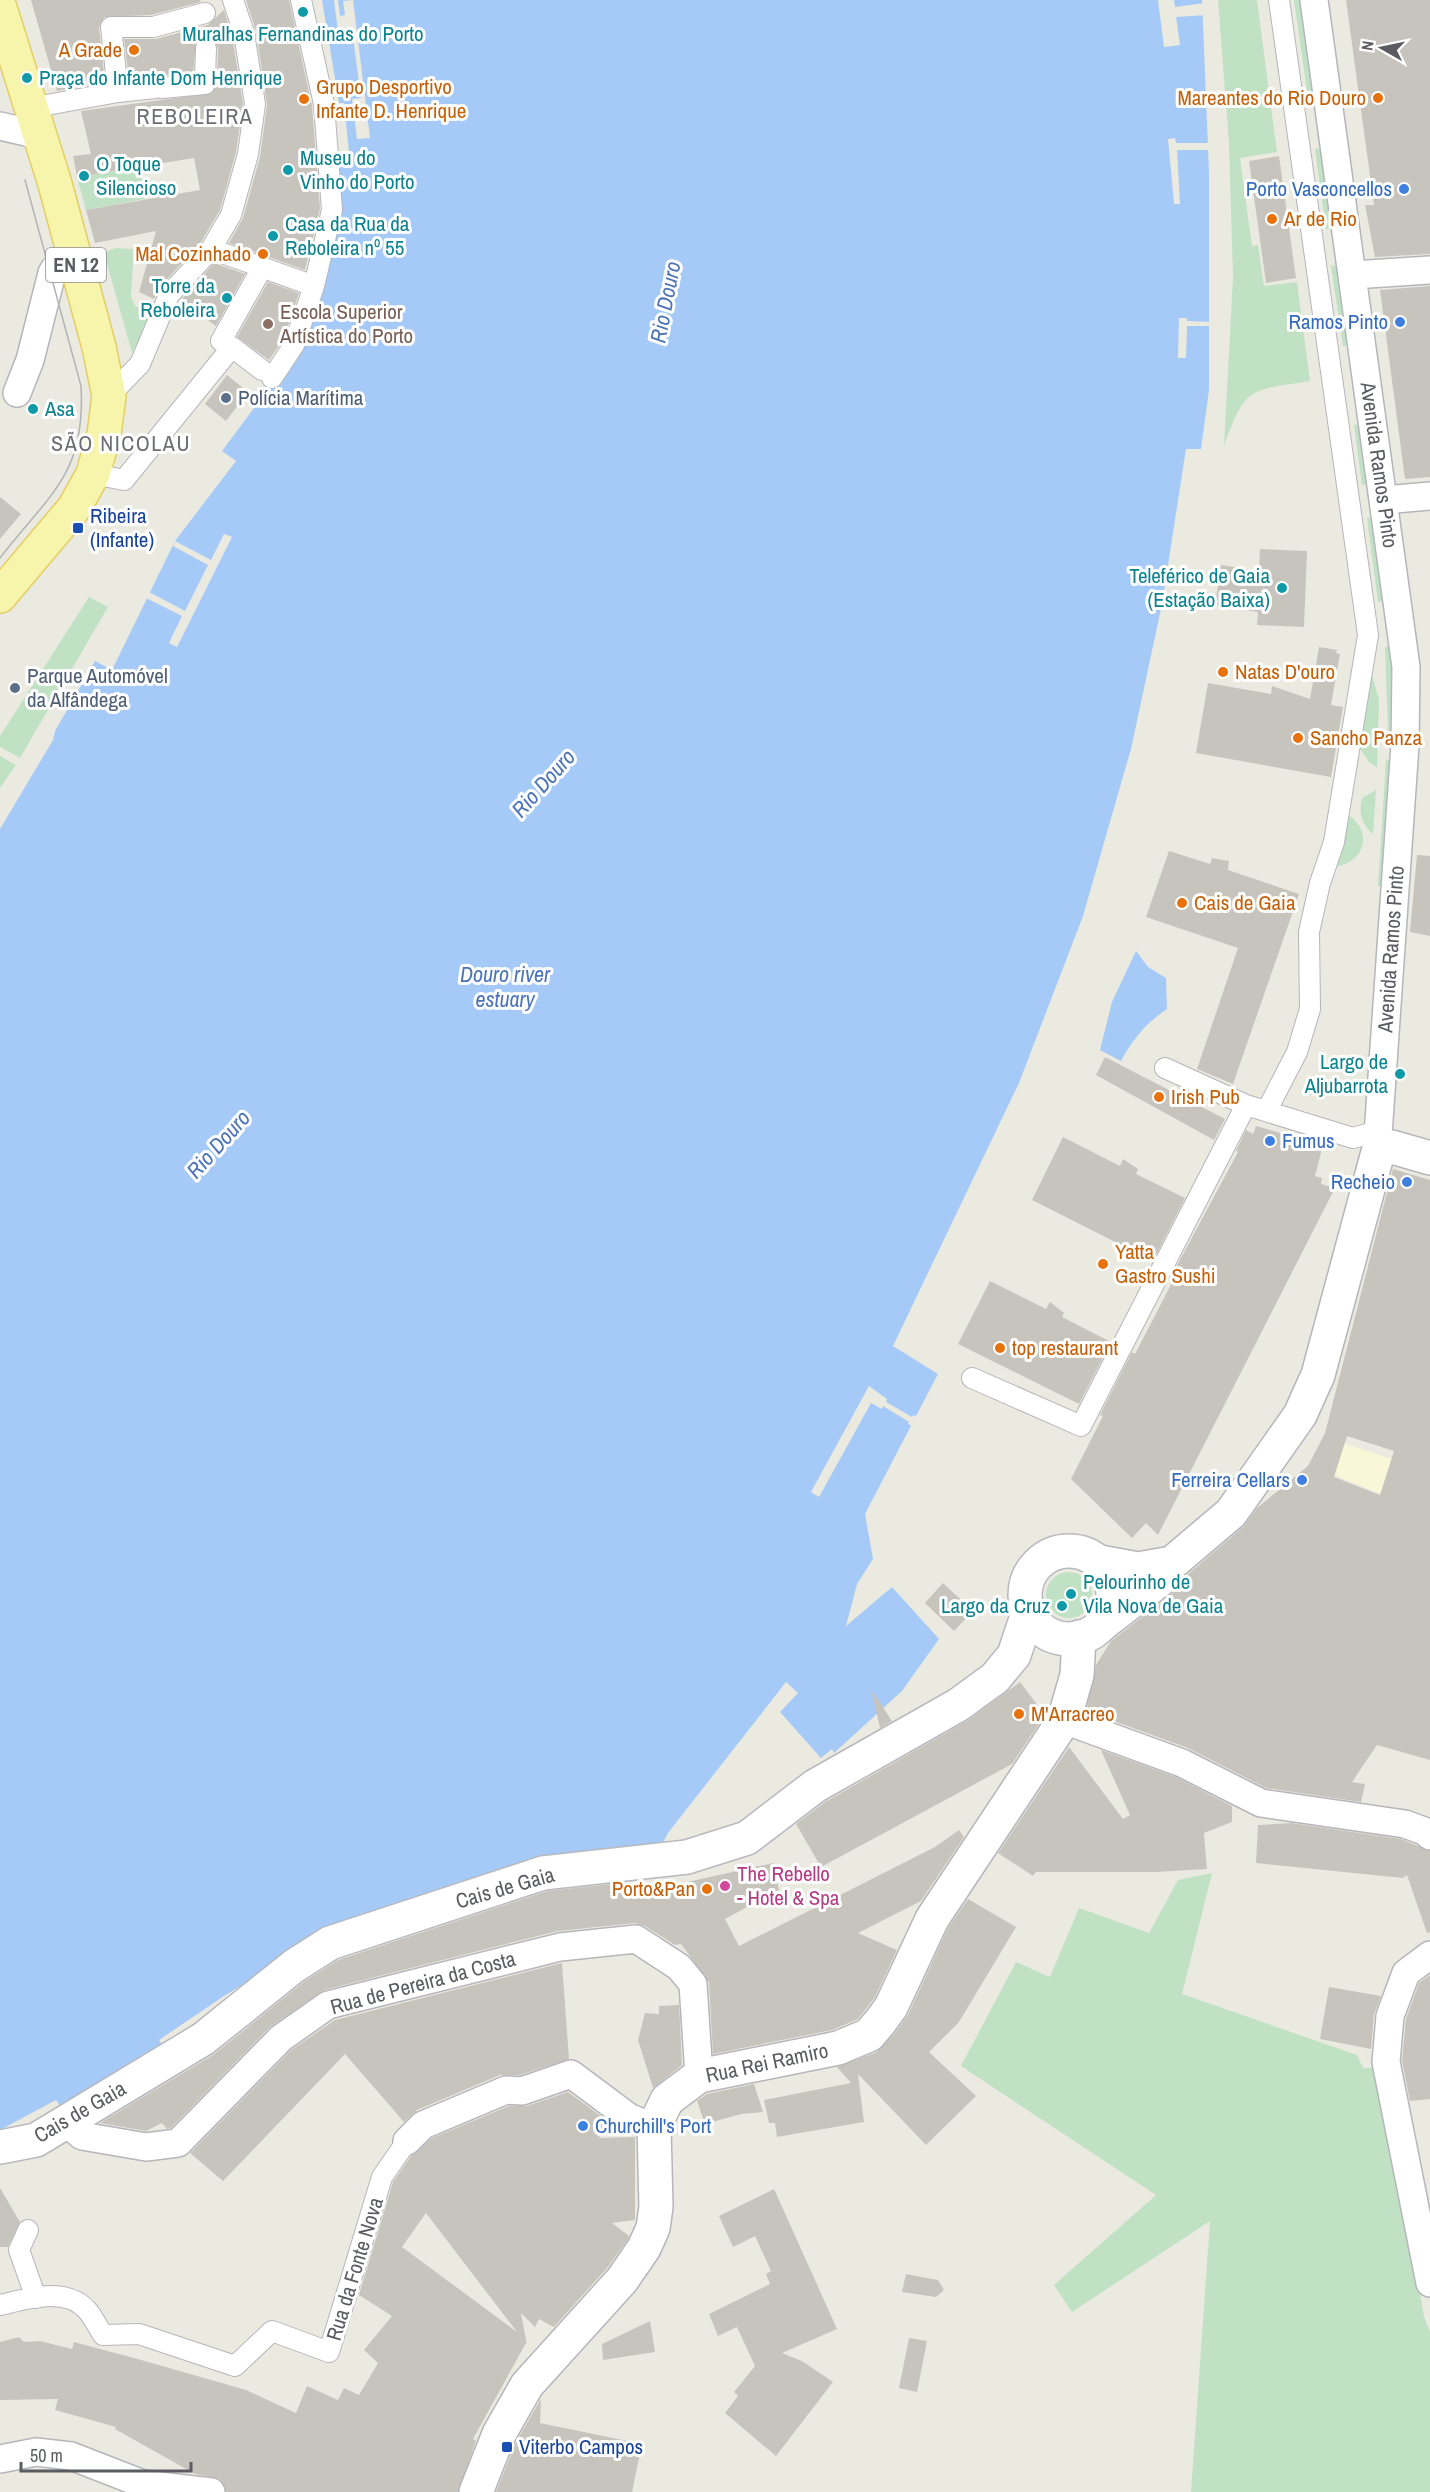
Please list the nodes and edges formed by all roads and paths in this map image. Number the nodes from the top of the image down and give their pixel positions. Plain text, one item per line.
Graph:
1 (301, 0) edge
2 (1279, 0) edge
3 (1314, 0) edge
4 (235, 3) edge
5 (0, 8) edge
6 (205, 13) dead end
7 (206, 46) dead end
8 (118, 92) junction
9 (35, 122) junction
10 (0, 126) edge
11 (211, 249) junction
12 (75, 262) junction
13 (262, 268) junction
14 (1430, 270) edge
15 (1353, 274) junction
16 (314, 286) junction
17 (221, 341) dead end
18 (17, 393) dead end
19 (109, 396) junction
20 (93, 474) junction
21 (1430, 496) edge
22 (1384, 500) junction
23 (0, 596) edge
24 (1418, 746) edge
25 (1165, 1068) dead end
26 (1246, 1105) junction
27 (1267, 1110) junction
28 (1380, 1140) junction
29 (1430, 1158) edge
30 (972, 1378) dead end
31 (1100, 1562) junction
32 (1172, 1563) junction
33 (1028, 1613) junction
34 (1078, 1633) junction
35 (1014, 1655) junction
36 (1064, 1719) junction
37 (1430, 1836) edge
38 (1430, 1955) edge
39 (699, 2076) junction
40 (67, 2123) junction
41 (654, 2127) junction
42 (407, 2141) joint
43 (0, 2147) edge
44 (28, 2230) dead end
45 (1430, 2283) edge
46 (36, 2298) junction
47 (0, 2305) edge
48 (0, 2459) edge
49 (211, 2492) edge
50 (476, 2492) edge

1 - 16 street
2 - 27 street
3 - 15 street, Avenida Ramos Pinto
4 - 11 street
5 - 9 main road, EN 12
6 - 8 street
7 - 8 street
8 - 9 street
9 - 10 street
9 - 12 main road, EN 12
11 - 13 street
11 - 19 street
12 - 18 street
12 - 19 main road, EN 12
13 - 16 street
13 - 17 street
14 - 15 street
15 - 22 street, Avenida Ramos Pinto
16 - 20 street
19 - 20 main road, EN 12
20 - 23 main road, EN 12
21 - 22 street
22 - 24 street, Avenida Ramos Pinto
24 - 28 street, Avenida Ramos Pinto
25 - 26 street
26 - 27 street
26 - 30 street
27 - 28 street
28 - 29 street
28 - 32 street, Avenida Ramos Pinto
31 - 32 street, Avenida Ramos Pinto
31 - 33 street
31 - 34 street
32 - 34 street, Avenida Ramos Pinto
33 - 34 street
33 - 35 street, Cais de Gaia
34 - 35 street, Cais de Gaia
34 - 36 street, Rua Rei Ramiro
35 - 40 street, Cais de Gaia
36 - 37 street
36 - 39 street, Rua Rei Ramiro
38 - 45 street
39 - 40 street, Rua de Pereira da Costa
39 - 41 street, Rua Rei Ramiro
40 - 43 street, Cais de Gaia
41 - 42 street, Rua da Fonte Nova
41 - 50 street, Rua Rei Ramiro
42 - 46 street, Rua da Fonte Nova
44 - 46 street
46 - 47 street, Rua da Fonte Nova
48 - 49 street

